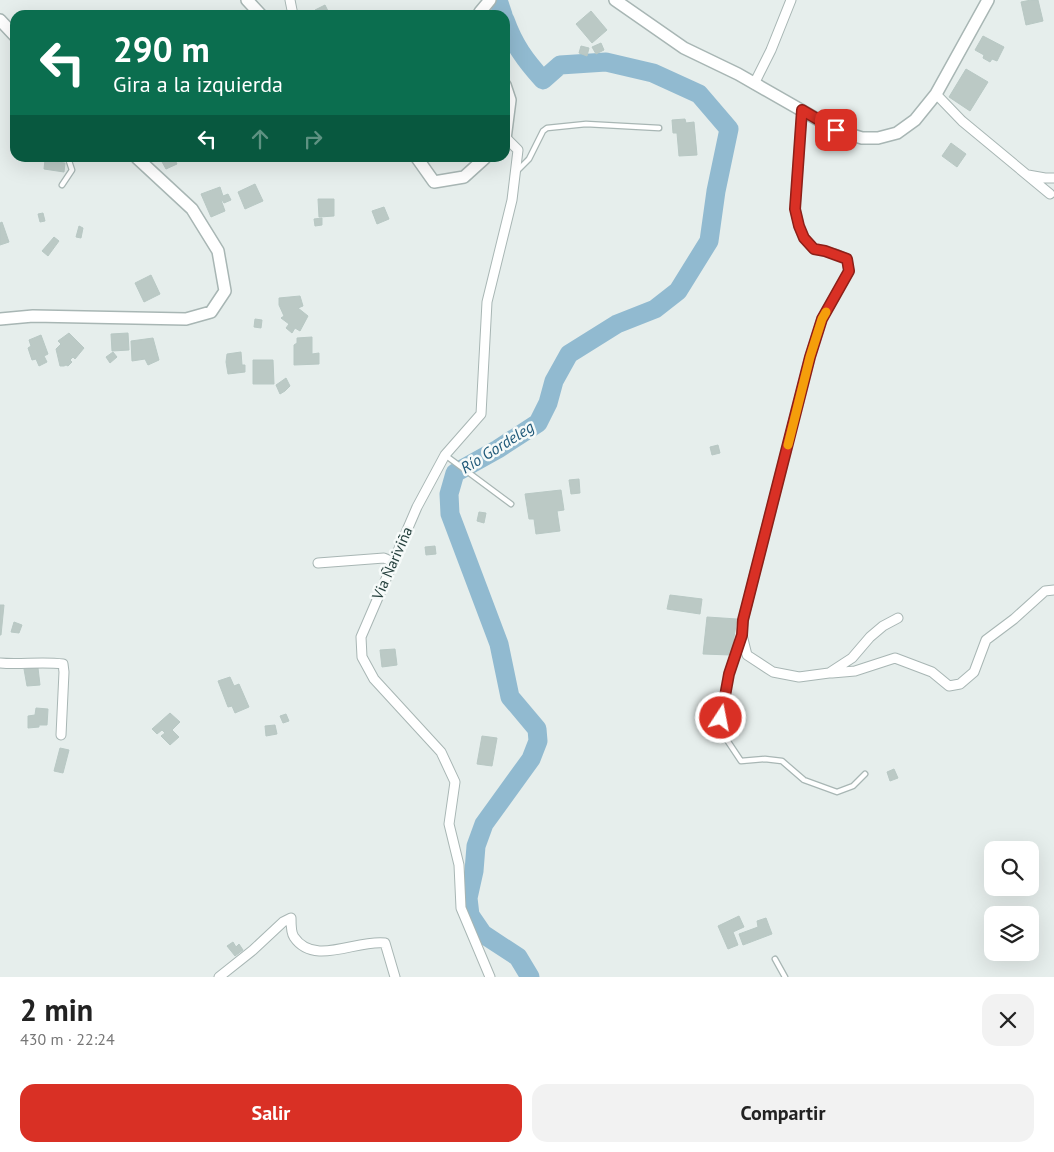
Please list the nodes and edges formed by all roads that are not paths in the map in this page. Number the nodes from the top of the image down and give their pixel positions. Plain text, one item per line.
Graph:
1 (247, 0) edge
2 (615, 0) edge
3 (791, 0) edge
4 (988, 0) edge
5 (256, 10) edge
6 (0, 20) edge
7 (10, 31) edge
8 (754, 84) junction
9 (936, 94) junction
10 (802, 110) junction
11 (659, 128) dead end
12 (510, 143) edge
13 (69, 162) edge
14 (141, 162) edge
15 (420, 162) edge
16 (481, 162) edge
17 (515, 173) junction
18 (1025, 175) junction
19 (1054, 178) edge
20 (62, 185) dead end
21 (1050, 194) dead end
22 (0, 319) edge
23 (445, 455) junction
24 (512, 504) dead end
25 (393, 562) junction
26 (318, 563) dead end
27 (1054, 590) edge
28 (898, 618) dead end
29 (742, 635) junction
30 (0, 663) edge
31 (829, 674) junction
32 (61, 735) dead end
33 (865, 774) dead end
34 (775, 959) dead end
35 (219, 977) edge
36 (395, 977) edge
37 (490, 977) edge
38 (785, 977) edge

1 - 5 street
2 - 8 street
3 - 8 street
4 - 9 street
6 - 7 street
8 - 10 street
9 - 10 street
9 - 18 street
10 - 29 street
11 - 17 lane
12 - 17 street, Via Ñariviña
13 - 20 lane
14 - 22 street
15 - 16 street
17 - 23 street, Via Ñariviña
18 - 19 street
18 - 21 street
23 - 24 lane
23 - 25 street, Via Ñariviña
25 - 26 street
25 - 37 street, Via Ñariviña
27 - 31 street
28 - 31 street
29 - 31 street
29 - 33 lane
30 - 32 street
34 - 38 lane
35 - 36 street

